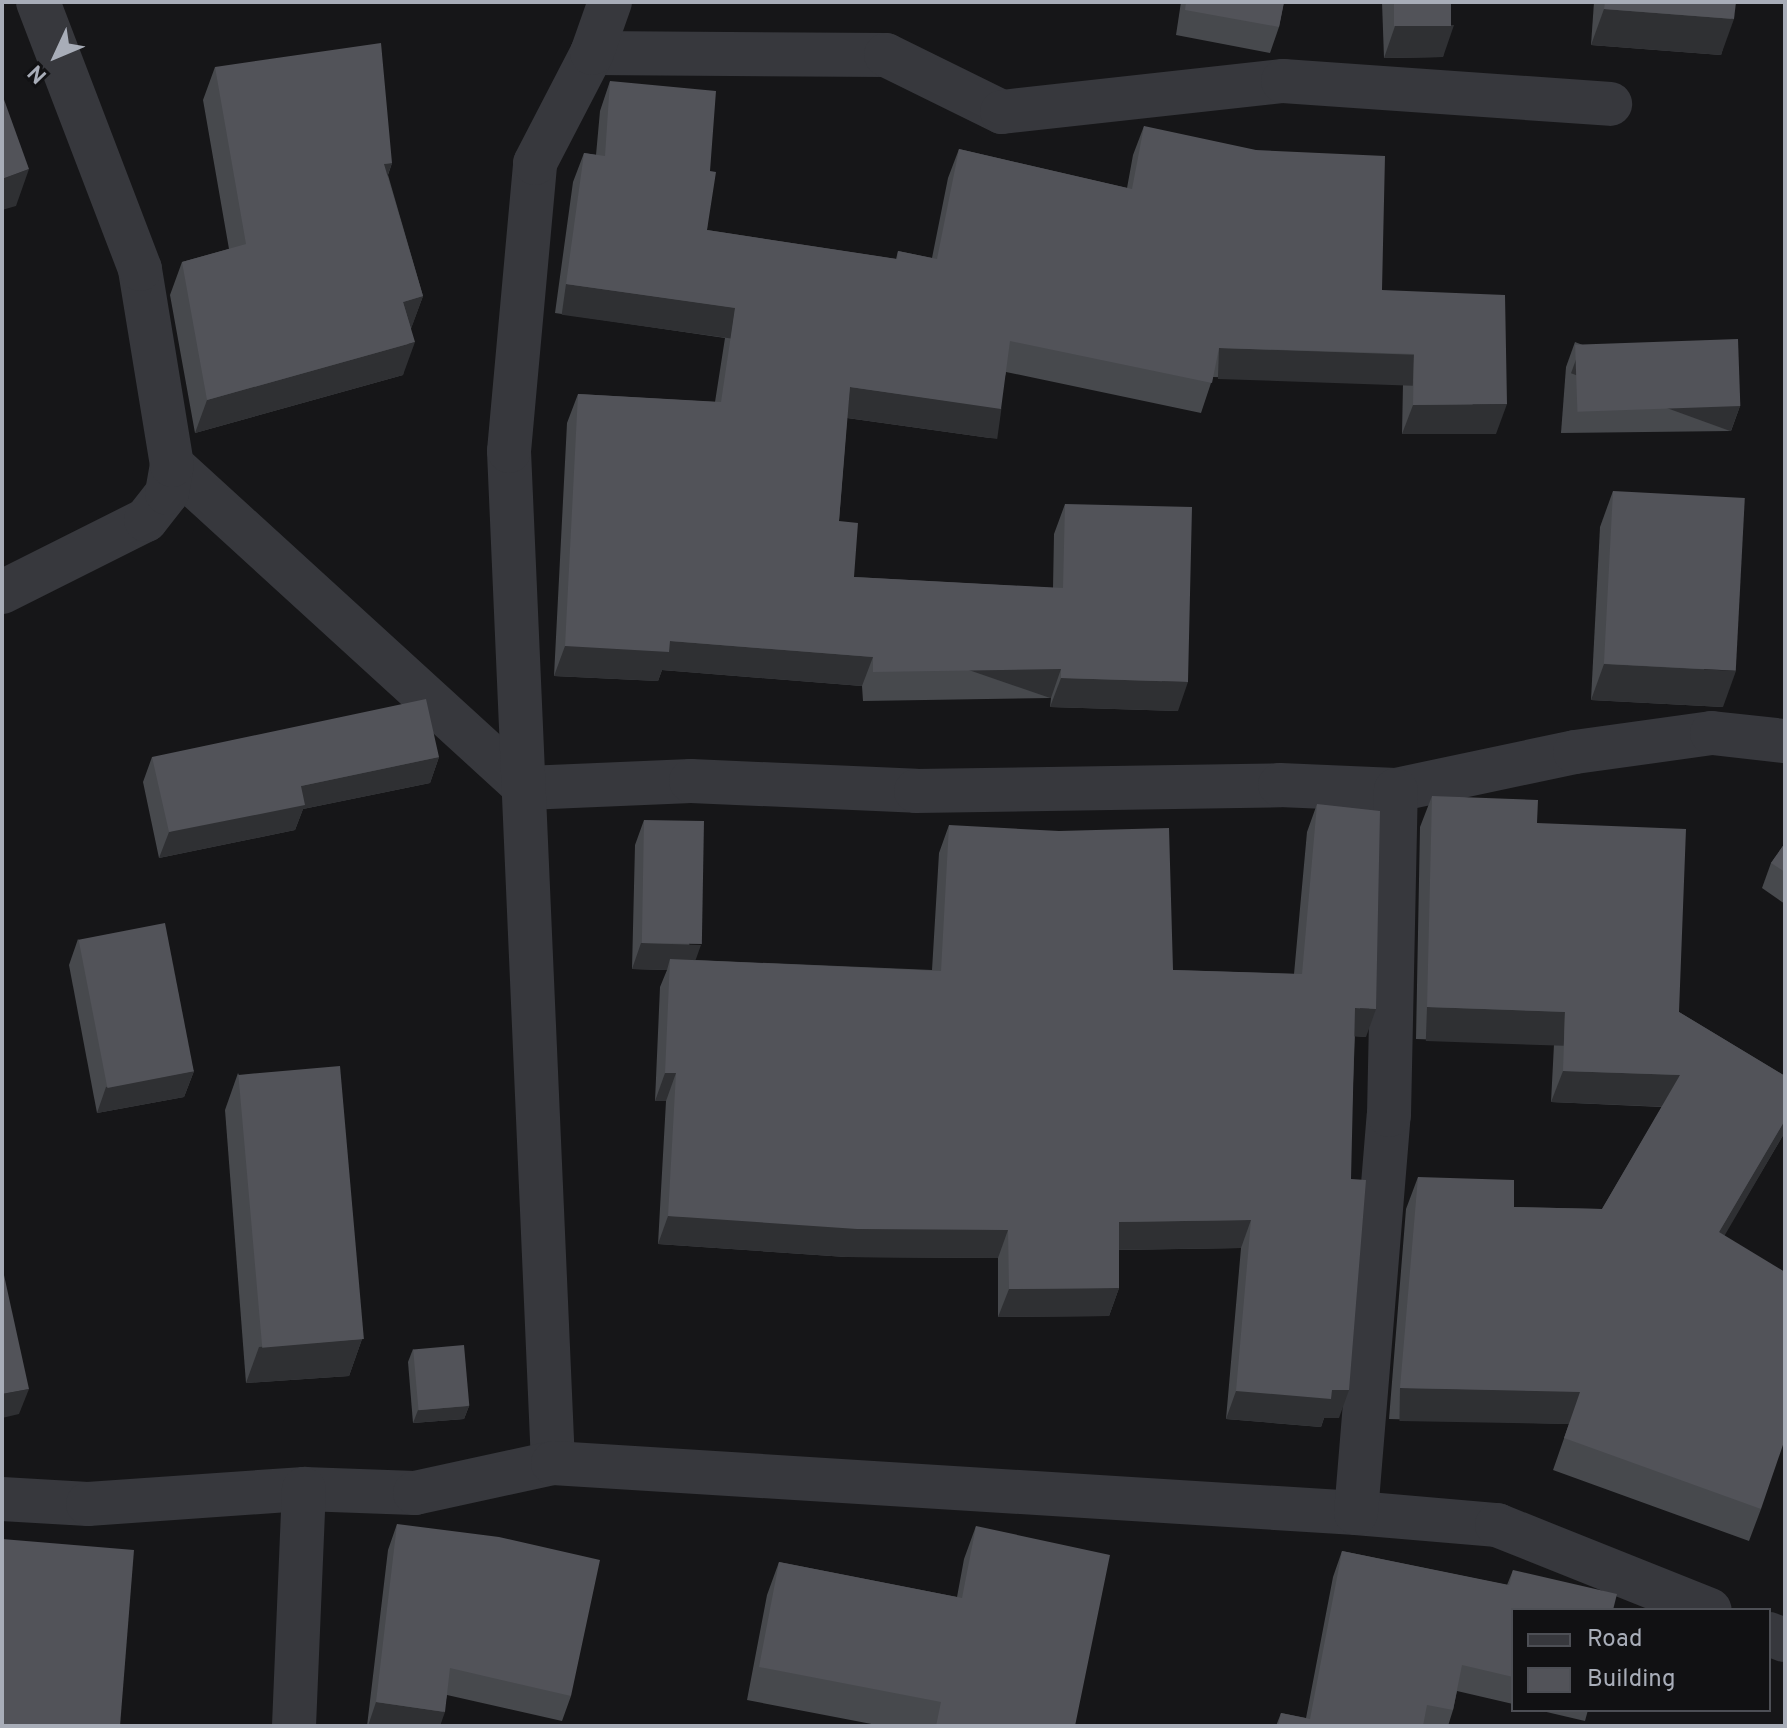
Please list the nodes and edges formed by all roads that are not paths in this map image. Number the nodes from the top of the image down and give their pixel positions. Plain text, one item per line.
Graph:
1 (38, 2) edge
2 (601, 4) edge
3 (592, 53) junction
4 (1610, 104) dead end
5 (172, 465) junction
6 (2, 592) edge
7 (1785, 741) edge
8 (526, 788) junction
9 (1396, 790) junction
10 (553, 1463) junction
11 (304, 1489) junction
12 (2, 1499) edge
13 (1356, 1513) junction
14 (1705, 1608) edge
15 (294, 1726) edge

1 - 5 street
2 - 3 street
3 - 4 street
3 - 8 street
5 - 6 street
5 - 8 street
7 - 9 street
8 - 9 street
8 - 10 street
9 - 13 street
10 - 11 street
10 - 13 street
11 - 12 street
11 - 15 street
13 - 14 street

